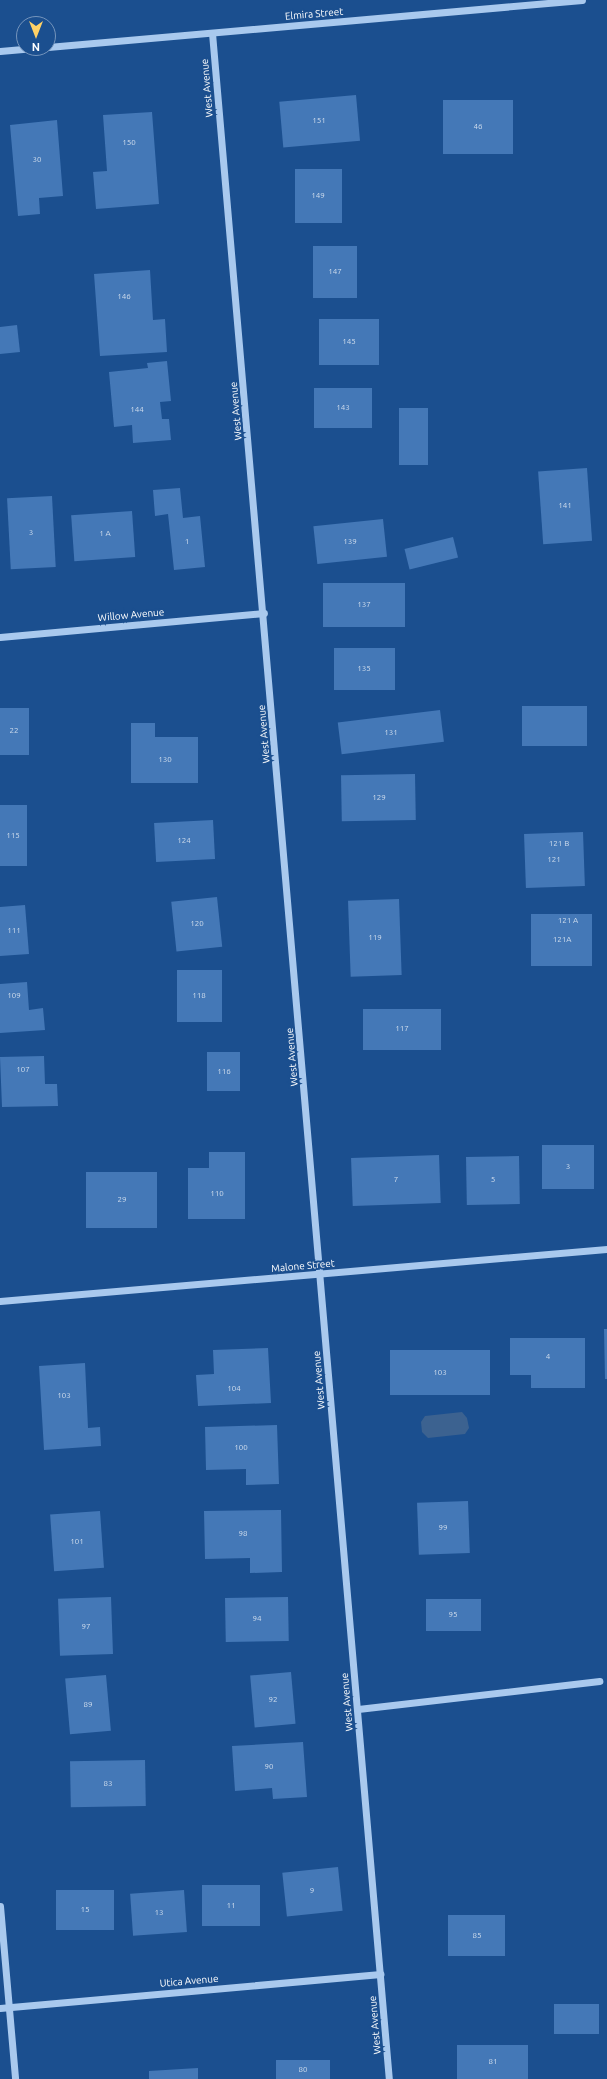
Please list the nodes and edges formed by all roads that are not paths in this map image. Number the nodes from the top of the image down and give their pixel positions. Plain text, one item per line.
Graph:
1 (582, 0) edge
2 (212, 33) junction
3 (56, 46) edge
4 (16, 50) edge
5 (0, 51) edge
6 (264, 613) junction
7 (0, 637) edge
8 (607, 1249) edge
9 (320, 1275) junction
10 (0, 1301) edge
11 (599, 1681) dead end
12 (358, 1709) junction
13 (0, 1906) edge
14 (380, 1974) junction
15 (9, 2007) junction
16 (0, 2008) edge
17 (15, 2079) edge
18 (389, 2079) edge

1 - 2 street, Elmira Street
2 - 3 street, Elmira Street
2 - 6 street, West Avenue
4 - 5 street
6 - 7 street, Willow Avenue
6 - 9 street, West Avenue
8 - 9 street, Malone Street
9 - 10 street, Malone Street
9 - 12 street, West Avenue
11 - 12 street
12 - 14 street, West Avenue
13 - 15 street
14 - 15 street, Utica Avenue
14 - 18 street, West Avenue
15 - 16 street, Utica Avenue
15 - 17 street

